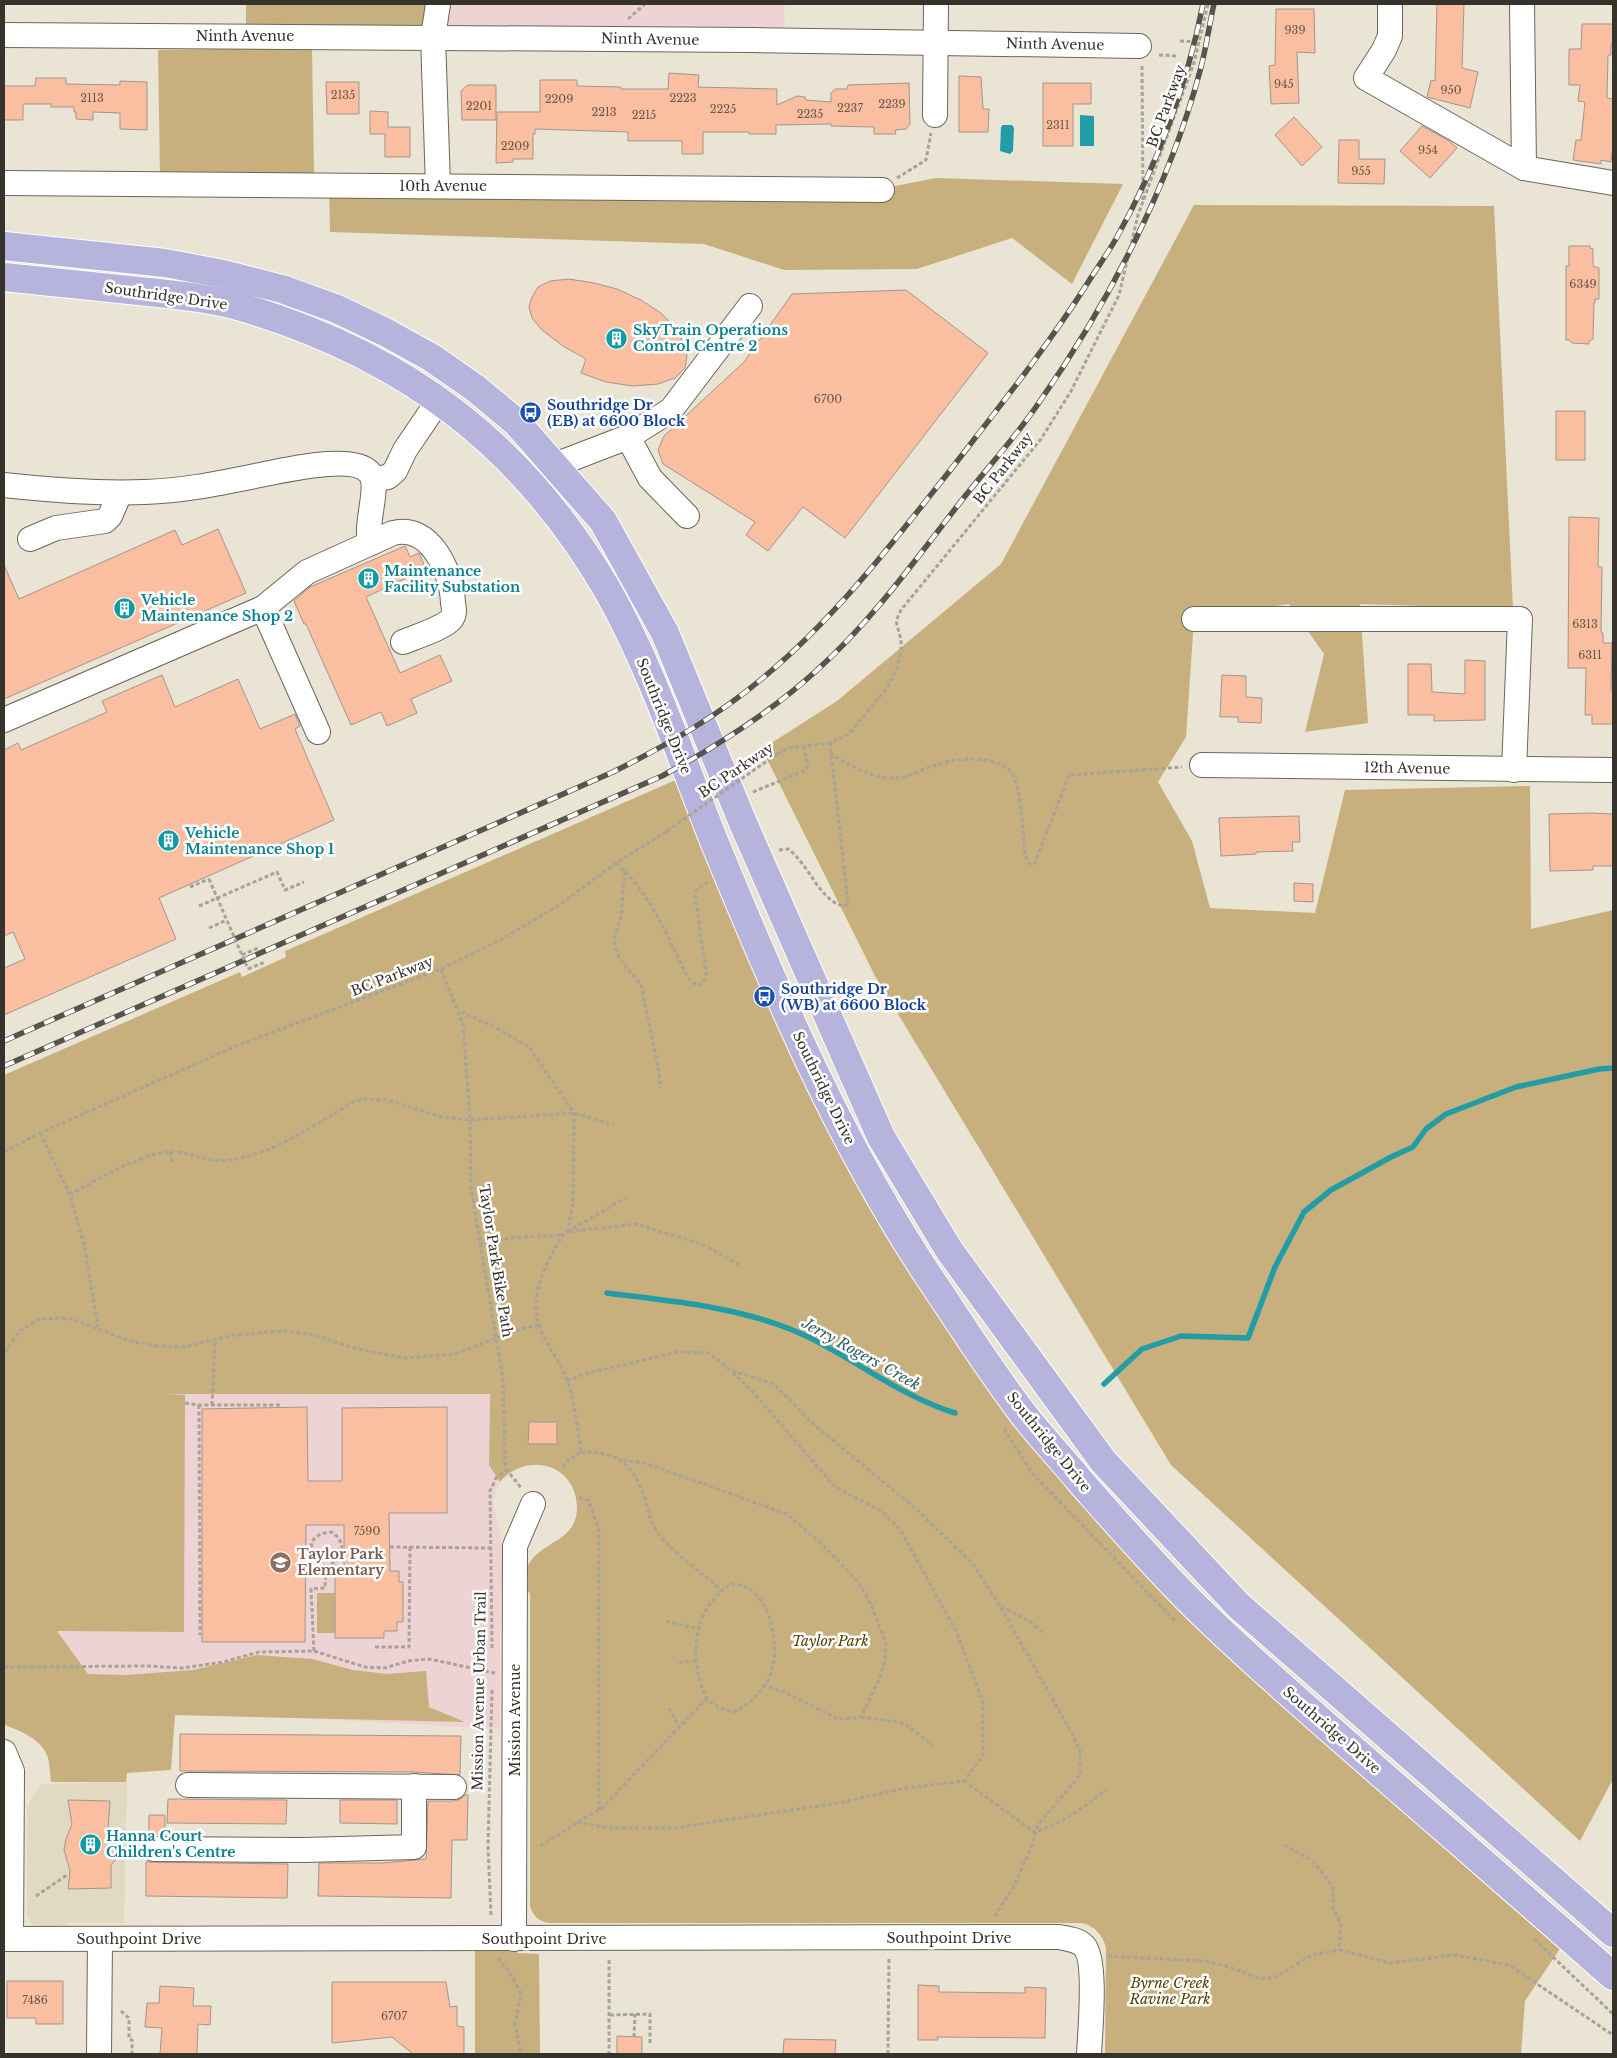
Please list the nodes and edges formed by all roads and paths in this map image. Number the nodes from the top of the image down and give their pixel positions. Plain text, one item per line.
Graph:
1 (438, 4) edge
2 (645, 4) edge
3 (936, 4) edge
4 (1208, 4) edge
5 (1390, 4) edge
6 (1522, 4) edge
7 (627, 20) dead end
8 (4, 35) edge
9 (433, 37) junction
10 (1180, 41) dead end
11 (936, 42) junction
12 (1200, 42) junction
13 (1149, 50) junction
14 (1178, 56) dead end
15 (935, 116) joint
16 (1524, 168) junction
17 (4, 183) edge
18 (1613, 183) edge
19 (438, 186) junction
20 (882, 190) joint
21 (1143, 203) junction
22 (4, 246) edge
23 (4, 277) edge
24 (750, 306) dead end
25 (439, 400) junction
26 (628, 436) junction
27 (508, 457) junction
28 (555, 465) junction
29 (373, 479) junction
30 (4, 485) edge
31 (120, 493) junction
32 (687, 516) dead end
33 (30, 539) dead end
34 (371, 543) junction
35 (263, 608) junction
36 (1194, 619) dead end
37 (403, 642) dead end
38 (4, 720) edge
39 (318, 732) dead end
40 (830, 743) junction
41 (803, 746) junction
42 (830, 753) junction
43 (1202, 766) joint
44 (1514, 770) junction
45 (1613, 770) edge
46 (762, 789) dead end
47 (774, 852) dead end
48 (625, 871) dead end
49 (304, 882) dead end
50 (190, 887) dead end
51 (216, 898) junction
52 (199, 906) dead end
53 (226, 920) junction
54 (209, 928) dead end
55 (258, 948) dead end
56 (242, 955) junction
57 (265, 962) dead end
58 (441, 969) junction
59 (460, 1012) junction
60 (660, 1088) dead end
61 (574, 1113) junction
62 (470, 1120) junction
63 (614, 1125) dead end
64 (40, 1133) junction
65 (4, 1152) edge
66 (170, 1152) junction
67 (172, 1162) dead end
68 (70, 1194) junction
69 (628, 1197) dead end
70 (567, 1232) junction
71 (563, 1234) junction
72 (480, 1244) junction
73 (740, 1265) dead end
74 (539, 1325) junction
75 (98, 1328) junction
76 (497, 1339) junction
77 (215, 1341) junction
78 (4, 1359) edge
79 (730, 1370) junction
80 (567, 1382) junction
81 (186, 1403) dead end
82 (199, 1405) junction
83 (212, 1405) junction
84 (281, 1405) dead end
85 (581, 1452) junction
86 (623, 1460) junction
87 (561, 1469) dead end
88 (507, 1470) joint
89 (579, 1498) dead end
90 (533, 1504) dead end
91 (390, 1547) dead end
92 (410, 1547) junction
93 (491, 1548) junction
94 (326, 1567) junction
95 (721, 1590) junction
96 (1000, 1606) junction
97 (666, 1621) dead end
98 (698, 1629) junction
99 (1045, 1634) dead end
100 (200, 1635) dead end
101 (375, 1647) dead end
102 (314, 1651) junction
103 (492, 1654) dead end
104 (696, 1660) junction
105 (492, 1663) dead end
106 (678, 1663) dead end
107 (4, 1667) edge
108 (492, 1673) junction
109 (516, 1674) junction
110 (765, 1685) junction
111 (707, 1698) junction
112 (669, 1708) dead end
113 (861, 1717) junction
114 (680, 1728) junction
115 (934, 1746) dead end
116 (8, 1761) edge
117 (964, 1781) junction
118 (188, 1785) dead end
119 (414, 1786) junction
120 (454, 1787) dead end
121 (1106, 1789) dead end
122 (599, 1810) junction
123 (577, 1822) junction
124 (1034, 1832) junction
125 (1284, 1845) dead end
126 (540, 1846) dead end
127 (154, 1849) dead end
128 (67, 1875) dead end
129 (36, 1896) dead end
130 (494, 1917) dead end
131 (1613, 1933) edge
132 (990, 1938) junction
133 (8, 1939) edge
134 (100, 1939) junction
135 (506, 1947) junction
136 (1339, 1950) junction
137 (1106, 1956) dead end
138 (889, 1958) dead end
139 (608, 1960) dead end
140 (1613, 1976) edge
141 (121, 2010) dead end
142 (634, 2014) junction
143 (610, 2015) junction
144 (1613, 2035) edge
145 (634, 2037) dead end
146 (650, 2044) dead end
147 (99, 2054) edge
148 (132, 2054) edge
149 (521, 2054) edge
150 (609, 2054) edge
151 (888, 2054) edge
152 (1089, 2054) edge

1 - 9 street
2 - 7 path
3 - 11 street
4 - 12 path, BC Parkway
5 - 16 street
6 - 16 street
8 - 9 street, Ninth Avenue
9 - 11 street, Ninth Avenue
9 - 19 street
10 - 12 path
11 - 13 street, Ninth Avenue
11 - 15 street
12 - 21 path, BC Parkway
13 - 14 path
13 - 21 path
15 - 20 path
16 - 18 street
17 - 19 street, 10th Avenue
19 - 20 street, 10th Avenue
21 - 40 path, BC Parkway
22 - 28 main road, Southridge Drive
23 - 25 main road, Southridge Drive
24 - 26 street
25 - 27 main road, Southridge Drive
25 - 29 street
26 - 28 street
26 - 32 street
27 - 28 main road
27 - 140 main road, Southridge Drive
28 - 131 main road, Southridge Drive
29 - 31 street
29 - 34 street
30 - 31 street
31 - 33 street
34 - 35 street
34 - 37 street
35 - 38 street
35 - 39 street
36 - 44 street
40 - 41 path, BC Parkway
40 - 42 path
41 - 46 path
41 - 58 path, BC Parkway, bridge
42 - 43 path
42 - 47 path
43 - 44 street, 12th Avenue
44 - 45 street, 12th Avenue
48 - 60 path
49 - 51 path
50 - 51 path, bridge
51 - 52 path
51 - 53 path, bridge
53 - 54 path
53 - 56 path, bridge
55 - 56 path
56 - 57 path, bridge
58 - 59 path, Taylor Park Bike Path
58 - 64 path, BC Parkway
59 - 61 path
59 - 62 path, Taylor Park Bike Path
61 - 62 path
61 - 63 path
61 - 70 path
62 - 66 path
62 - 72 path, Taylor Park Bike Path
64 - 65 path, BC Parkway
64 - 68 path
66 - 67 path
66 - 68 path
68 - 75 path
69 - 70 path
70 - 71 path
70 - 73 path
71 - 72 path
71 - 74 path
72 - 76 path, Taylor Park Bike Path
74 - 76 path
74 - 80 path
75 - 77 path
75 - 78 path
76 - 77 path
76 - 88 path, Taylor Park Bike Path
77 - 83 path
79 - 80 path
79 - 96 path
79 - 117 path
80 - 85 path
81 - 82 path
82 - 83 path
82 - 100 path
83 - 84 path
85 - 86 path
85 - 87 path
86 - 95 path
86 - 113 path
88 - 93 path, Mission Avenue Urban Trail
89 - 122 path
90 - 109 street, Mission Avenue
91 - 92 path
92 - 93 path
92 - 101 path
93 - 103 path, Mission Avenue Urban Trail
94 - 94 path
94 - 102 path
95 - 98 path
95 - 110 path
96 - 99 path
96 - 124 path
97 - 98 path
98 - 104 path
102 - 107 path
102 - 108 path
104 - 106 path
104 - 111 path
105 - 108 path, Mission Avenue Urban Trail
108 - 109 path
108 - 130 path, Mission Avenue Urban Trail
109 - 135 street, Mission Avenue
110 - 111 path
110 - 113 path
111 - 114 path
112 - 114 path
113 - 115 path
114 - 122 path
116 - 133 street
117 - 123 path
117 - 124 path
118 - 119 street
119 - 120 street
119 - 127 street
121 - 124 path
122 - 123 path
123 - 126 path
124 - 132 path
125 - 136 path
128 - 129 path
132 - 135 street, Southpoint Drive
132 - 152 street, Southpoint Drive
133 - 134 street, Southpoint Drive
134 - 135 street, Southpoint Drive
134 - 147 street
135 - 149 path
136 - 137 path
136 - 144 path
138 - 151 path
139 - 143 path
141 - 148 path
142 - 143 path
142 - 145 path
142 - 146 path
143 - 150 path

